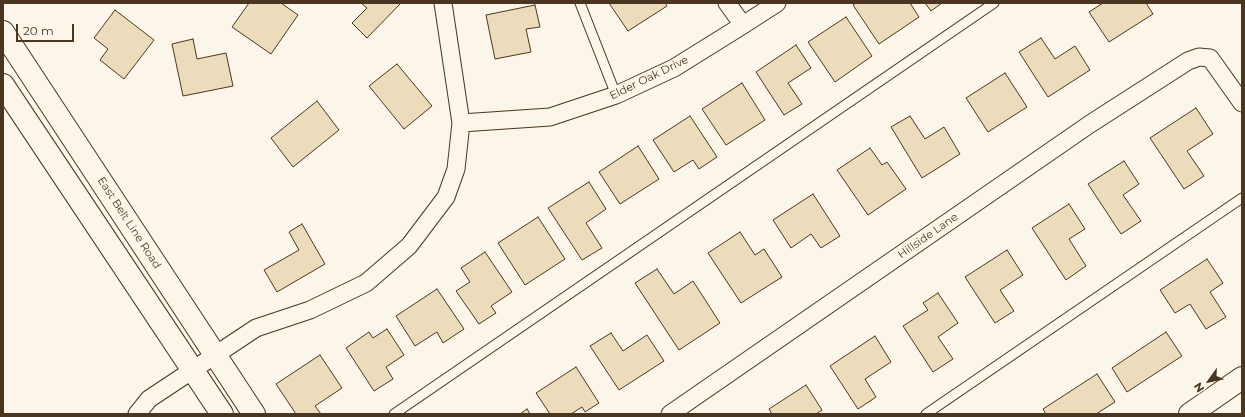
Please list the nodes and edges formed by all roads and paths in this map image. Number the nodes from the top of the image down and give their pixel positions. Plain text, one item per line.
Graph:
1 (443, 3) edge
2 (580, 3) edge
3 (727, 3) edge
4 (777, 3) edge
5 (994, 3) edge
6 (743, 25) junction
7 (3, 32) edge
8 (3, 85) edge
9 (616, 95) junction
10 (1242, 103) edge
11 (461, 123) junction
12 (1242, 198) edge
13 (216, 354) junction
14 (193, 370) junction
15 (1242, 378) edge
16 (137, 414) edge
17 (222, 414) edge
18 (254, 414) edge
19 (394, 414) edge
20 (670, 414) edge
21 (926, 414) edge
22 (1190, 414) edge

1 - 11 street
2 - 9 lane
3 - 6 street
4 - 6 street, Elder Oak Drive
5 - 19 lane
6 - 9 street, Elder Oak Drive
7 - 13 main road, East Belt Line Road
8 - 14 main road
9 - 11 street, Elder Oak Drive
10 - 20 street, Hillside Lane
11 - 13 street
12 - 21 lane
13 - 14 street
13 - 18 main road, East Belt Line Road
14 - 16 street
14 - 17 main road
15 - 22 main road

